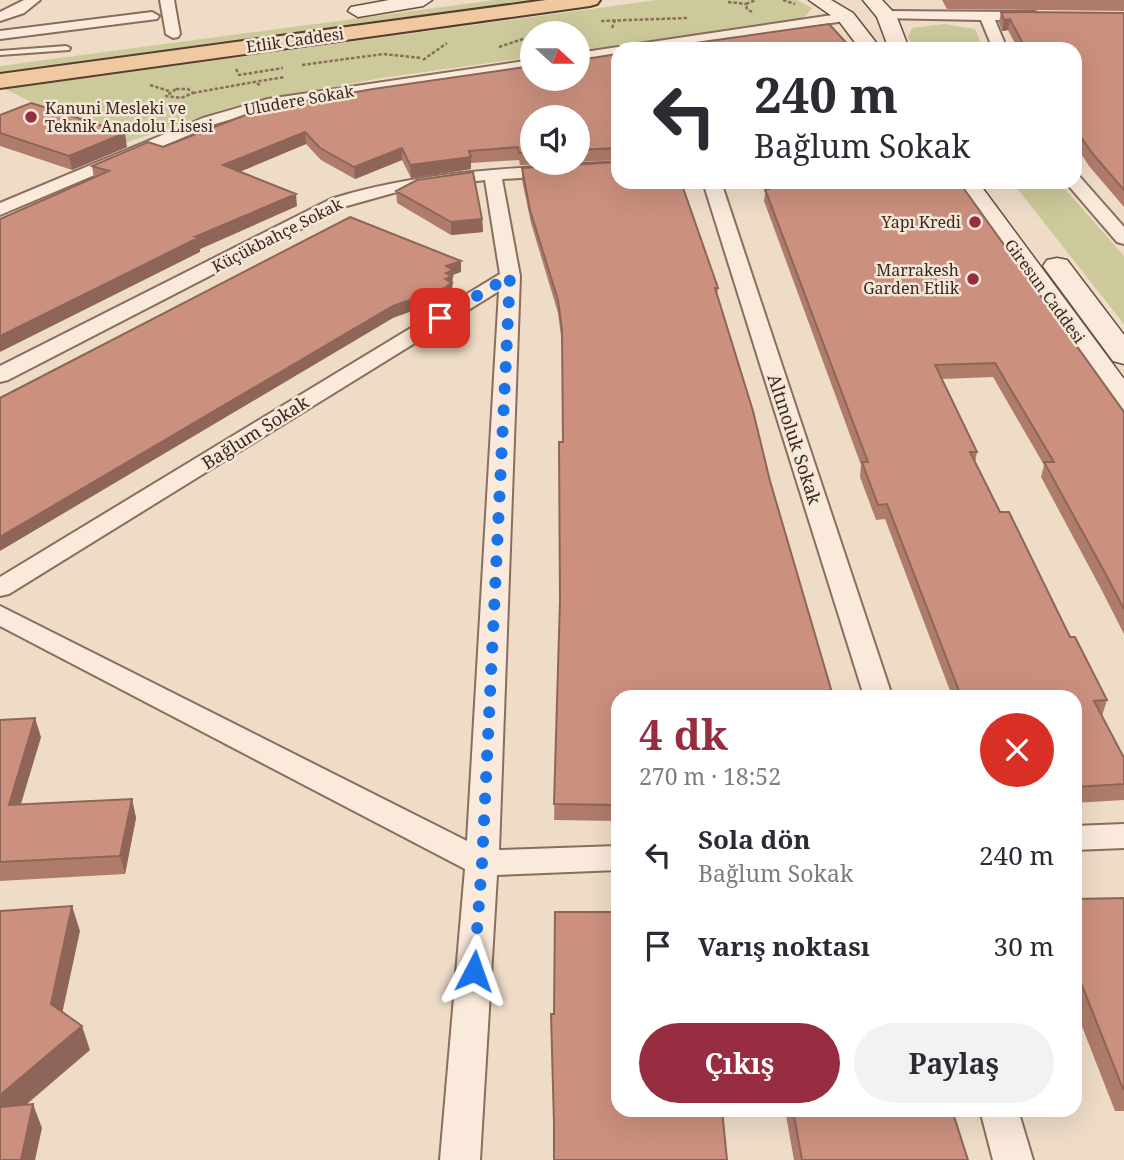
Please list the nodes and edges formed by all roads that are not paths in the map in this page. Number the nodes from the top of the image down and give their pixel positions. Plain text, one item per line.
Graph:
1 (33, 0) edge
2 (149, 0) edge
3 (167, 0) edge
4 (423, 0) edge
5 (450, 0) edge
6 (590, 0) edge
7 (818, 0) edge
8 (872, 0) edge
9 (358, 11) junction
10 (332, 14) dead end
11 (886, 15) junction
12 (986, 16) junction
13 (1055, 16) edge
14 (0, 17) edge
15 (846, 17) junction
16 (158, 29) junction
17 (199, 31) dead end
18 (0, 35) edge
19 (678, 42) edge
20 (866, 42) edge
21 (896, 42) edge
22 (997, 42) edge
23 (91, 45) dead end
24 (611, 52) edge
25 (0, 55) edge
26 (590, 55) edge
27 (520, 66) edge
28 (0, 80) edge
29 (611, 168) edge
30 (493, 176) junction
31 (714, 189) edge
32 (971, 189) edge
33 (998, 189) edge
34 (1081, 189) edge
35 (0, 210) edge
36 (1124, 238) edge
37 (510, 276) junction
38 (1124, 355) edge
39 (0, 375) edge
40 (1124, 401) edge
41 (0, 588) edge
42 (0, 615) edge
43 (876, 690) edge
44 (1124, 836) edge
45 (1082, 838) edge
46 (611, 858) edge
47 (482, 863) junction
48 (1001, 1117) edge
49 (460, 1160) edge
50 (1013, 1160) edge

1 - 14 street
2 - 16 street
3 - 16 street
4 - 9 main road
5 - 9 main road, Etlik Caddesi
6 - 28 main road, Etlik Caddesi
7 - 15 main road
8 - 11 main road
9 - 10 main road, Etlik Caddesi
11 - 12 street
11 - 21 main road
12 - 13 street
12 - 22 street
15 - 19 street
15 - 20 main road
16 - 17 main road
16 - 18 street
23 - 25 main road
24 - 26 street
27 - 35 street, Uludere Sokak
29 - 30 street, Küçükbahçe Sokak
30 - 37 street
30 - 39 street, Küçükbahçe Sokak
31 - 43 street, Altınoluk Sokak
32 - 40 main road, Giresun Caddesi
33 - 38 main road, Giresun Caddesi
34 - 36 street
37 - 41 street, Bağlum Sokak
37 - 47 street
42 - 47 street
44 - 45 street
46 - 47 street
47 - 49 street
48 - 50 street

